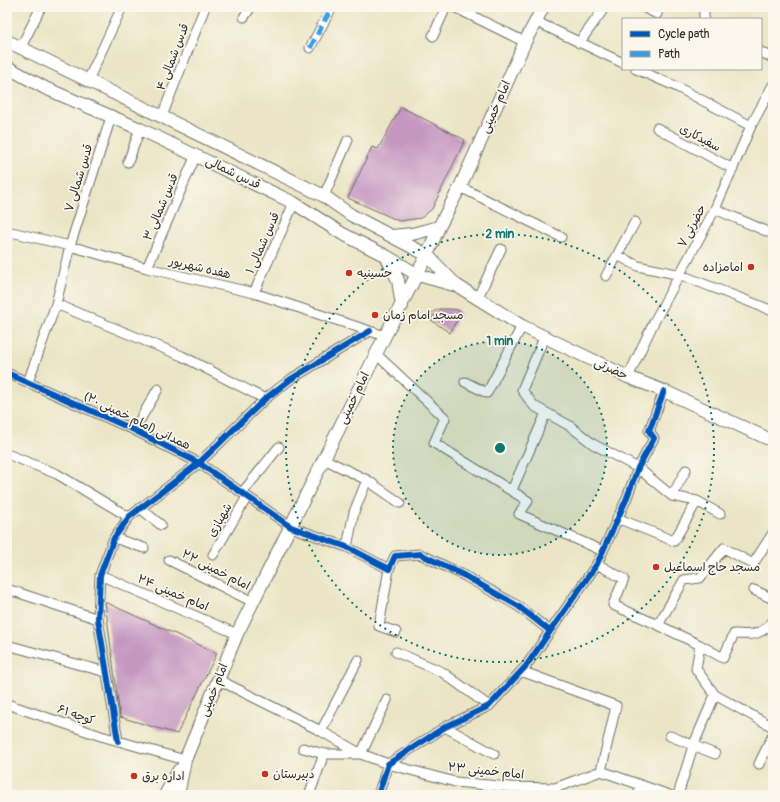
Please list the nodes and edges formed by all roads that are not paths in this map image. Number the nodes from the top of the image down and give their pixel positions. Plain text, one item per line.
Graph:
1 (41, 7) edge
2 (122, 7) edge
3 (205, 7) edge
4 (251, 7) edge
5 (332, 7) edge
6 (446, 7) edge
7 (454, 7) edge
8 (543, 7) edge
9 (605, 7) edge
10 (643, 7) edge
11 (704, 7) edge
12 (657, 14) dead end
13 (244, 17) dead end
14 (704, 18) edge
15 (536, 22) junction
16 (433, 36) dead end
17 (7, 41) edge
18 (525, 42) junction
19 (578, 43) junction
20 (310, 48) dead end
21 (20, 49) junction
22 (762, 52) edge
23 (773, 58) edge
24 (622, 63) edge
25 (7, 67) edge
26 (638, 70) edge
27 (88, 80) junction
28 (773, 85) edge
29 (162, 116) junction
30 (111, 117) junction
31 (751, 126) junction
32 (657, 128) dead end
33 (140, 129) junction
34 (348, 140) dead end
35 (196, 154) junction
36 (128, 162) dead end
37 (733, 169) junction
38 (460, 187) junction
39 (324, 196) junction
40 (294, 202) junction
41 (715, 210) junction
42 (634, 222) dead end
43 (439, 227) junction
44 (7, 231) edge
45 (773, 234) edge
46 (392, 236) junction
47 (561, 237) dead end
48 (70, 246) junction
49 (501, 249) dead end
50 (427, 255) junction
51 (617, 255) junction
52 (386, 256) junction
53 (147, 268) junction
54 (418, 275) junction
55 (681, 275) junction
56 (606, 276) dead end
57 (456, 285) junction
58 (254, 293) junction
59 (477, 299) junction
60 (56, 304) junction
61 (402, 306) junction
62 (773, 311) edge
63 (522, 326) junction
64 (370, 331) junction
65 (385, 336) junction
66 (544, 338) junction
67 (376, 354) junction
68 (7, 373) edge
69 (628, 377) junction
70 (28, 382) junction
71 (465, 382) dead end
72 (158, 389) dead end
73 (664, 391) junction
74 (265, 399) junction
75 (546, 413) junction
76 (134, 430) junction
77 (773, 441) edge
78 (279, 447) dead end
79 (7, 454) edge
80 (324, 459) junction
81 (199, 463) junction
82 (638, 468) junction
83 (686, 470) dead end
84 (366, 480) junction
85 (512, 490) junction
86 (245, 495) junction
87 (672, 496) junction
88 (697, 501) junction
89 (400, 503) dead end
90 (140, 508) junction
91 (720, 514) dead end
92 (129, 517) junction
93 (617, 518) junction
94 (161, 525) dead end
95 (292, 527) junction
96 (773, 533) edge
97 (114, 538) junction
98 (347, 547) junction
99 (144, 548) dead end
100 (603, 550) junction
101 (213, 555) dead end
102 (169, 560) dead end
103 (597, 564) junction
104 (389, 569) junction
105 (100, 574) junction
106 (7, 589) edge
107 (754, 590) dead end
108 (773, 599) edge
109 (253, 602) junction
110 (98, 618) junction
111 (773, 621) edge
112 (658, 624) junction
113 (550, 631) junction
114 (396, 632) dead end
115 (237, 634) junction
116 (7, 645) edge
117 (700, 645) junction
118 (396, 652) dead end
119 (358, 660) dead end
120 (521, 671) junction
121 (106, 672) junction
122 (218, 680) junction
123 (715, 695) junction
124 (387, 700) dead end
125 (7, 704) edge
126 (489, 706) junction
127 (445, 727) junction
128 (773, 727) edge
129 (321, 732) junction
130 (773, 735) edge
131 (670, 736) dead end
132 (118, 741) junction
133 (693, 746) junction
134 (303, 748) dead end
135 (324, 754) junction
136 (361, 754) junction
137 (494, 754) dead end
138 (715, 754) dead end
139 (185, 760) junction
140 (388, 764) junction
141 (759, 764) dead end
142 (601, 771) junction
143 (642, 785) junction
144 (165, 795) edge
145 (178, 795) edge
146 (308, 795) edge
147 (378, 795) edge
148 (638, 795) edge
149 (669, 795) edge
150 (678, 795) edge

1 - 21 street
2 - 27 street
3 - 29 street, قدس شمالی ۴
4 - 13 street
5 - 20 street
6 - 16 street
7 - 18 street
8 - 15 main road, امام خمینی
9 - 19 street
10 - 12 street
11 - 14 street
15 - 18 main road, امام خمینی
15 - 19 street
17 - 21 main road, قدس شمالی
18 - 38 main road, امام خمینی
19 - 24 street
21 - 27 main road, قدس شمالی
22 - 23 street
25 - 30 main road, قدس شمالی
26 - 31 street
27 - 29 main road, قدس شمالی
28 - 31 street, حضرتی ۷
29 - 39 main road, قدس شمالی
30 - 33 main road, قدس شمالی
30 - 48 street, ۷ قدس شمالی
31 - 37 street, حضرتی ۷
32 - 37 street, سفیدکاری
33 - 35 main road, قدس شمالی
33 - 36 street
34 - 39 street
35 - 40 main road, قدس شمالی
35 - 53 street, ۳ قدس شمالی
37 - 41 street, حضرتی ۷
38 - 43 main road, امام خمینی
38 - 47 street
39 - 46 main road, قدس شمالی
40 - 52 main road, قدس شمالی
40 - 58 street, قدس شمالی ۱
41 - 45 street
41 - 55 street, حضرتی ۷
42 - 51 street
43 - 46 main road
43 - 50 main road, امام خمینی
44 - 48 street, هفده شهریور
46 - 50 main road, قدس شمالی
48 - 53 street, هفده شهریور
48 - 60 street, ۷ قدس شمالی
49 - 59 street
50 - 54 main road, امام خمینی
50 - 57 main road, قدس شمالی
51 - 55 street
51 - 56 street
52 - 54 main road, قدس شمالی
52 - 61 main road
53 - 58 street, هفده شهریور
54 - 57 main road, قدس شمالی
54 - 61 main road, امام خمینی
55 - 62 street
55 - 69 street, حضرتی ۷
57 - 59 main road, حضرتی
58 - 64 street, هفده شهریور
59 - 63 main road, حضرتی
60 - 70 street, ۷ قدس شمالی
60 - 74 street
61 - 65 main road, امام خمینی
63 - 66 main road, حضرتی
63 - 71 street
64 - 65 street, هفده شهریور
64 - 74 street
65 - 67 main road, امام خمینی
66 - 69 main road, حضرتی
66 - 75 street
67 - 80 main road, امام خمینی
67 - 85 street
68 - 70 street, همدانی (امام خمینی ۲۰)
69 - 73 main road, حضرتی
70 - 76 street, همدانی (امام خمینی ۲۰)
72 - 76 street
73 - 77 main road, حضرتی
73 - 82 street
74 - 81 street
75 - 82 street
75 - 85 street
76 - 81 street, همدانی (امام خمینی ۲۰)
78 - 86 street, شهبازی
79 - 92 street
80 - 84 street
80 - 95 main road, امام خمینی
81 - 86 street, همدانی (امام خمینی ۲۰)
81 - 90 street
82 - 87 street
82 - 93 street
83 - 87 street
84 - 89 street
84 - 98 street
85 - 100 street
86 - 95 street, همدانی (امام خمینی ۲۰)
86 - 101 street, شهبازی
87 - 88 street
88 - 91 street
88 - 93 street
90 - 92 street
90 - 94 street
92 - 97 street
93 - 100 street
95 - 98 street, همدانی (امام خمینی ۲۰)
95 - 109 main road, امام خمینی
96 - 112 street
97 - 99 street
97 - 105 street
98 - 104 street, همدانی (امام خمینی ۲۰)
100 - 103 street
102 - 109 street, امام خمینی ۲۲
103 - 112 street
103 - 113 street
104 - 113 street
104 - 114 street
105 - 110 street
105 - 115 street, امام خمینی ۲۴
106 - 110 street
107 - 108 street
109 - 115 main road, امام خمینی
110 - 121 street
111 - 117 street
112 - 117 street
113 - 120 street
115 - 122 main road, امام خمینی
116 - 121 street
117 - 123 street
118 - 126 street
119 - 129 street
120 - 126 street
120 - 142 street
121 - 132 street
122 - 129 street, امام خمینی ۲۳
122 - 139 main road, امام خمینی
123 - 128 street
123 - 133 street
124 - 136 street
125 - 132 street, کوچه ۶۱
126 - 127 street
127 - 137 street
127 - 140 street
129 - 136 street, امام خمینی ۲۳
130 - 141 street
131 - 133 street
132 - 139 street, کوچه ۶۱
133 - 138 street
133 - 150 street
134 - 135 street
135 - 136 street
135 - 146 street
136 - 140 street, امام خمینی ۲۳
139 - 144 main road
139 - 145 main road, امام خمینی
140 - 142 street, امام خمینی ۲۳
140 - 147 street
142 - 143 street
143 - 148 street
143 - 149 street

